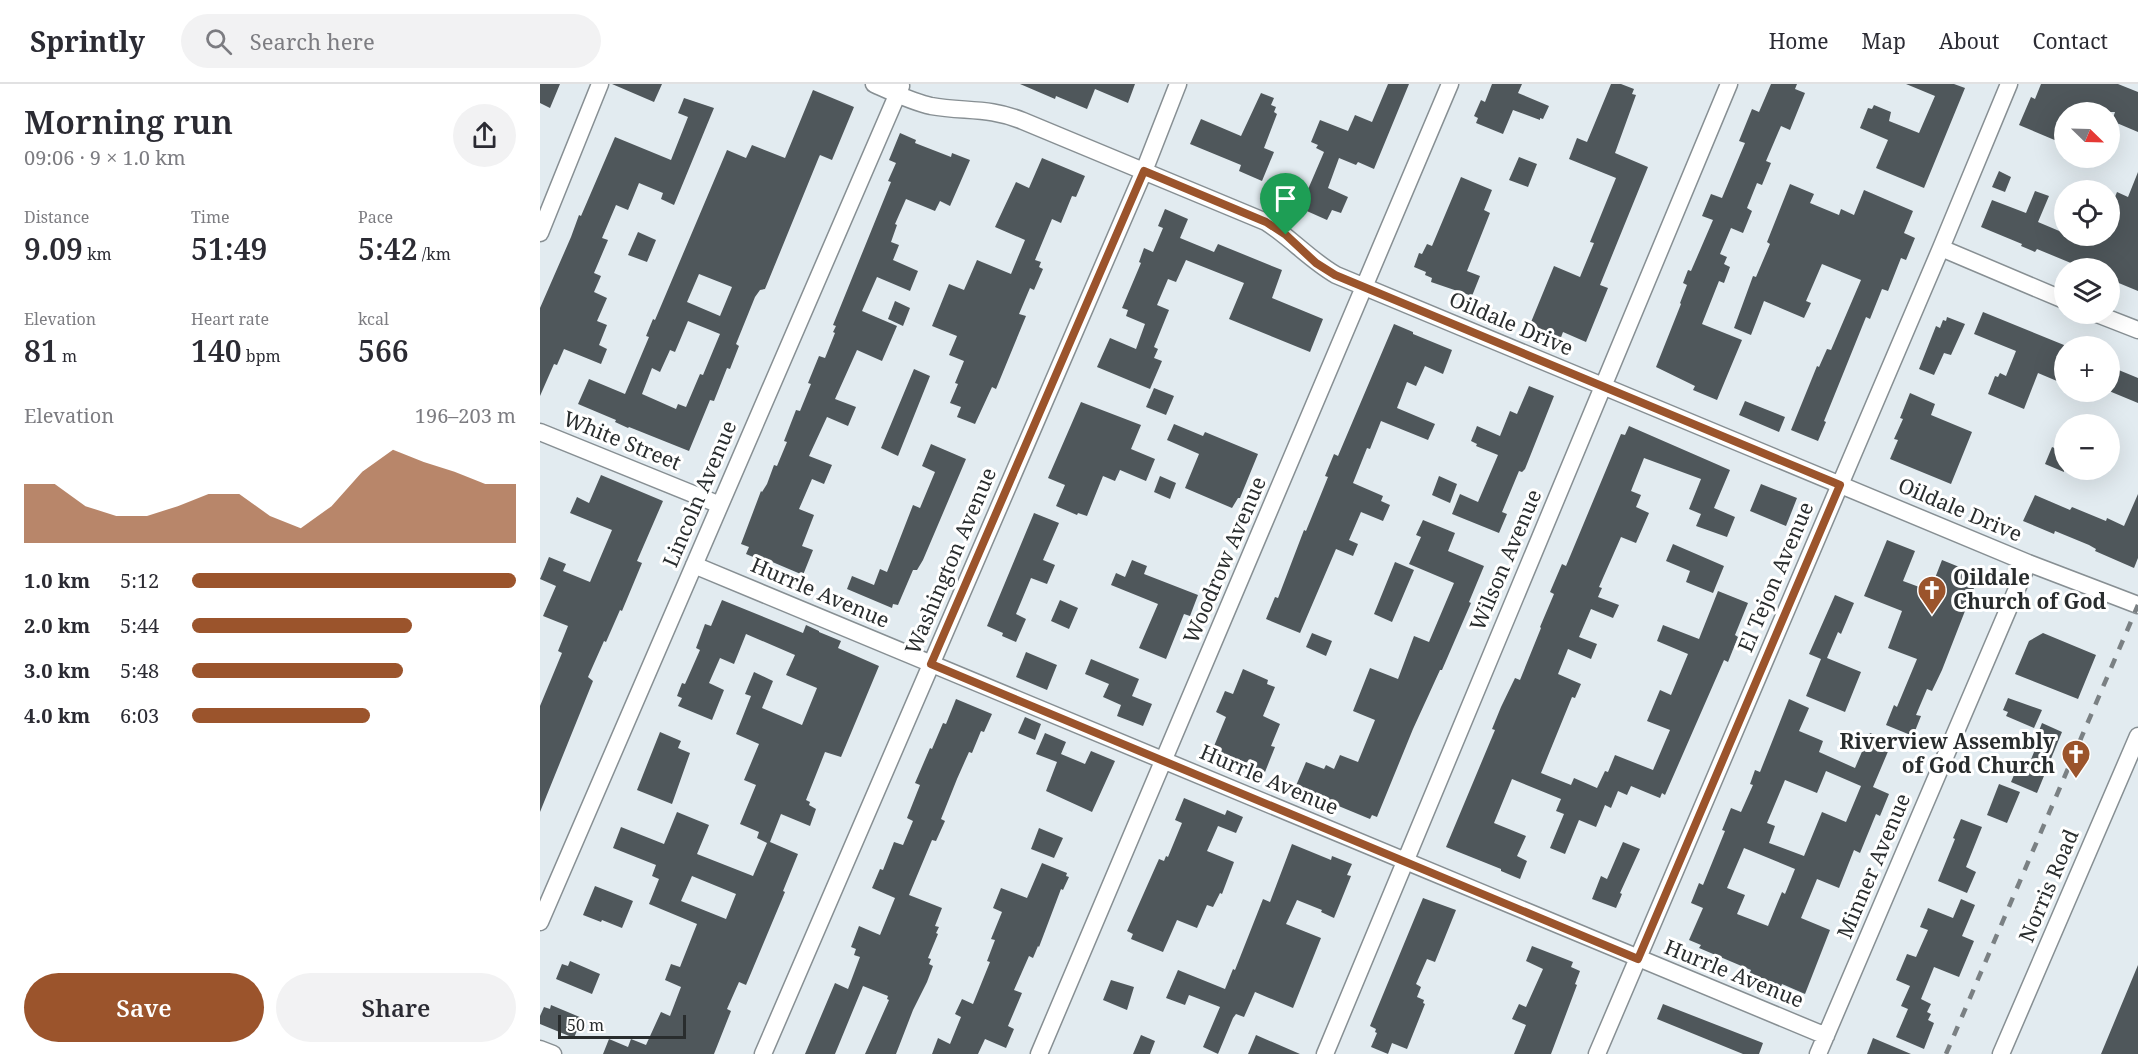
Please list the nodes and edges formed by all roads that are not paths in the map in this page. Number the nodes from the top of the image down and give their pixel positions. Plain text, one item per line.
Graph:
1 (600, 84) edge
2 (874, 84) edge
3 (1178, 84) edge
4 (1450, 84) edge
5 (1729, 84) edge
6 (2009, 84) edge
7 (899, 89) edge
8 (1144, 171) junction
9 (540, 233) edge
10 (1941, 248) junction
11 (1365, 288) junction
12 (2054, 296) edge
13 (2120, 323) edge
14 (2138, 330) edge
15 (1603, 387) junction
16 (540, 432) edge
17 (1840, 485) junction
18 (720, 506) junction
19 (2028, 563) junction
20 (694, 565) junction
21 (2138, 604) edge
22 (931, 664) junction
23 (2138, 736) edge
24 (1164, 761) junction
25 (1405, 862) junction
26 (540, 922) edge
27 (1638, 959) junction
28 (1826, 1036) junction
29 (540, 1048) edge
30 (553, 1054) edge
31 (763, 1054) edge
32 (1039, 1054) edge
33 (1325, 1054) edge
34 (1597, 1054) edge
35 (1818, 1054) edge
36 (2001, 1054) edge

1 - 9 street
2 - 7 street, Oildale Drive
3 - 8 street, Washington Avenue
4 - 11 street, Woodrow Avenue
5 - 15 street, Wilson Avenue
6 - 10 street, El Tejon Avenue
7 - 8 street, Oildale Drive
7 - 18 street, Lincoln Avenue
8 - 11 street, Oildale Drive
8 - 22 street, Washington Avenue
10 - 12 street
10 - 17 street, El Tejon Avenue
11 - 15 street, Oildale Drive
11 - 24 street, Woodrow Avenue
13 - 14 street
15 - 17 street, Oildale Drive
15 - 25 street, Wilson Avenue
16 - 18 street, White Street
17 - 19 street, Oildale Drive
17 - 27 street, El Tejon Avenue
18 - 20 street, Lincoln Avenue
19 - 21 street, Oildale Drive
19 - 28 street, Minner Avenue
20 - 22 street, Hurrle Avenue
20 - 26 street, Lincoln Avenue
22 - 24 street, Hurrle Avenue
22 - 31 street, Washington Avenue
23 - 36 street, Norris Road
24 - 25 street, Hurrle Avenue
24 - 32 street, Woodrow Avenue
25 - 27 street, Hurrle Avenue
25 - 33 street, Wilson Avenue
27 - 28 street, Hurrle Avenue
27 - 34 street, El Tejon Avenue
28 - 35 street, Minner Avenue
29 - 30 street

